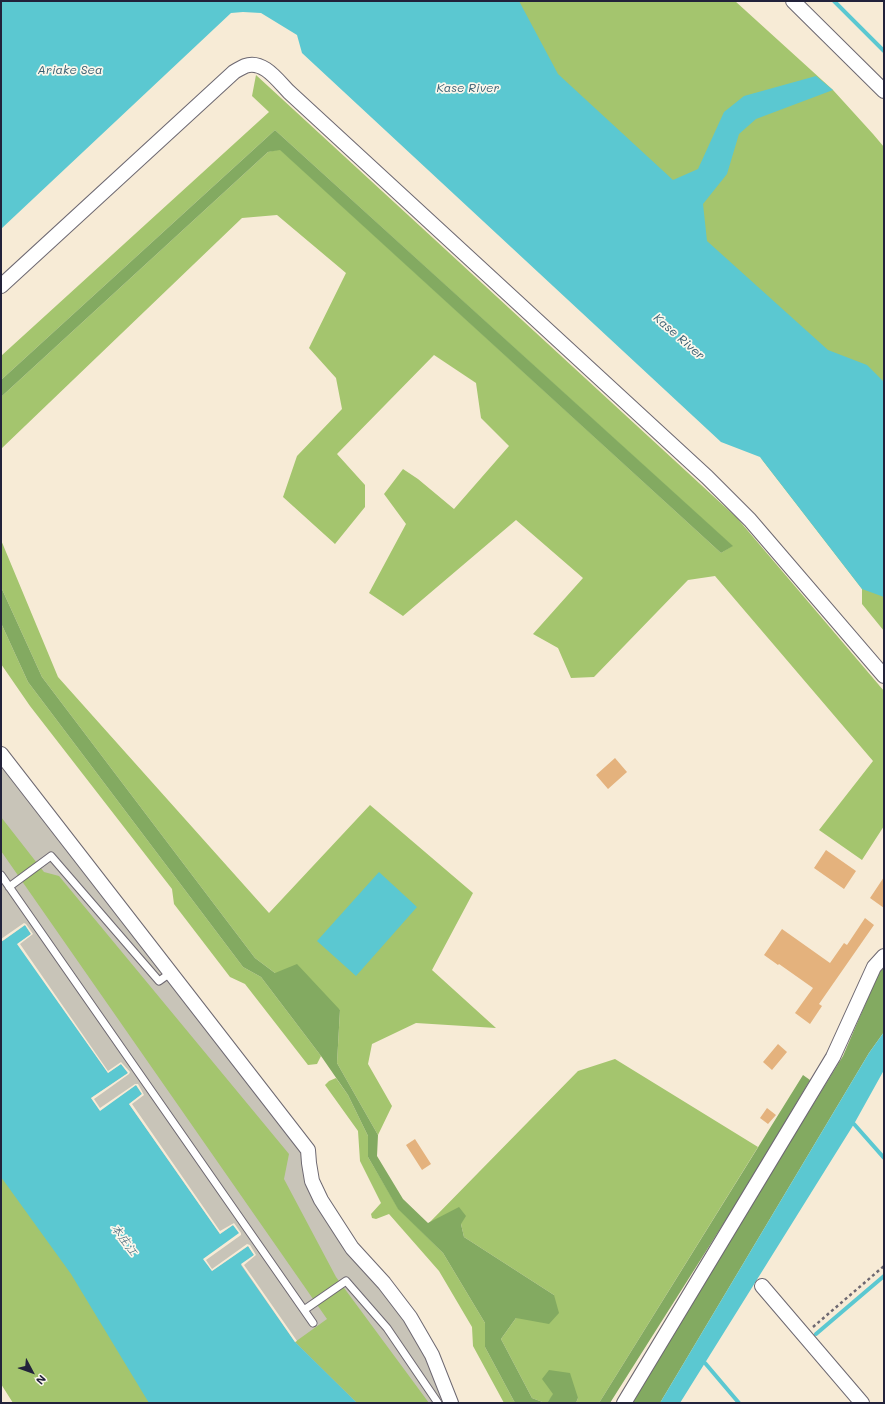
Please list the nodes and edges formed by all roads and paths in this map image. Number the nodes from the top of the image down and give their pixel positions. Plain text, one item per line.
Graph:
1 (793, 1) edge
2 (884, 91) edge
3 (1, 286) edge
4 (884, 676) edge
5 (1, 754) edge
6 (1, 875) edge
7 (10, 887) junction
8 (884, 956) edge
9 (166, 976) dead end
10 (884, 1266) edge
11 (762, 1286) dead end
12 (304, 1310) junction
13 (313, 1323) dead end
14 (804, 1335) junction
15 (438, 1403) edge
16 (451, 1403) edge
17 (624, 1403) edge
18 (862, 1403) edge

1 - 2 street
3 - 4 street
5 - 16 street
6 - 7 lane
7 - 9 lane
7 - 12 lane
8 - 17 street
10 - 14 path
11 - 14 street
12 - 13 lane
12 - 15 lane
14 - 18 street

